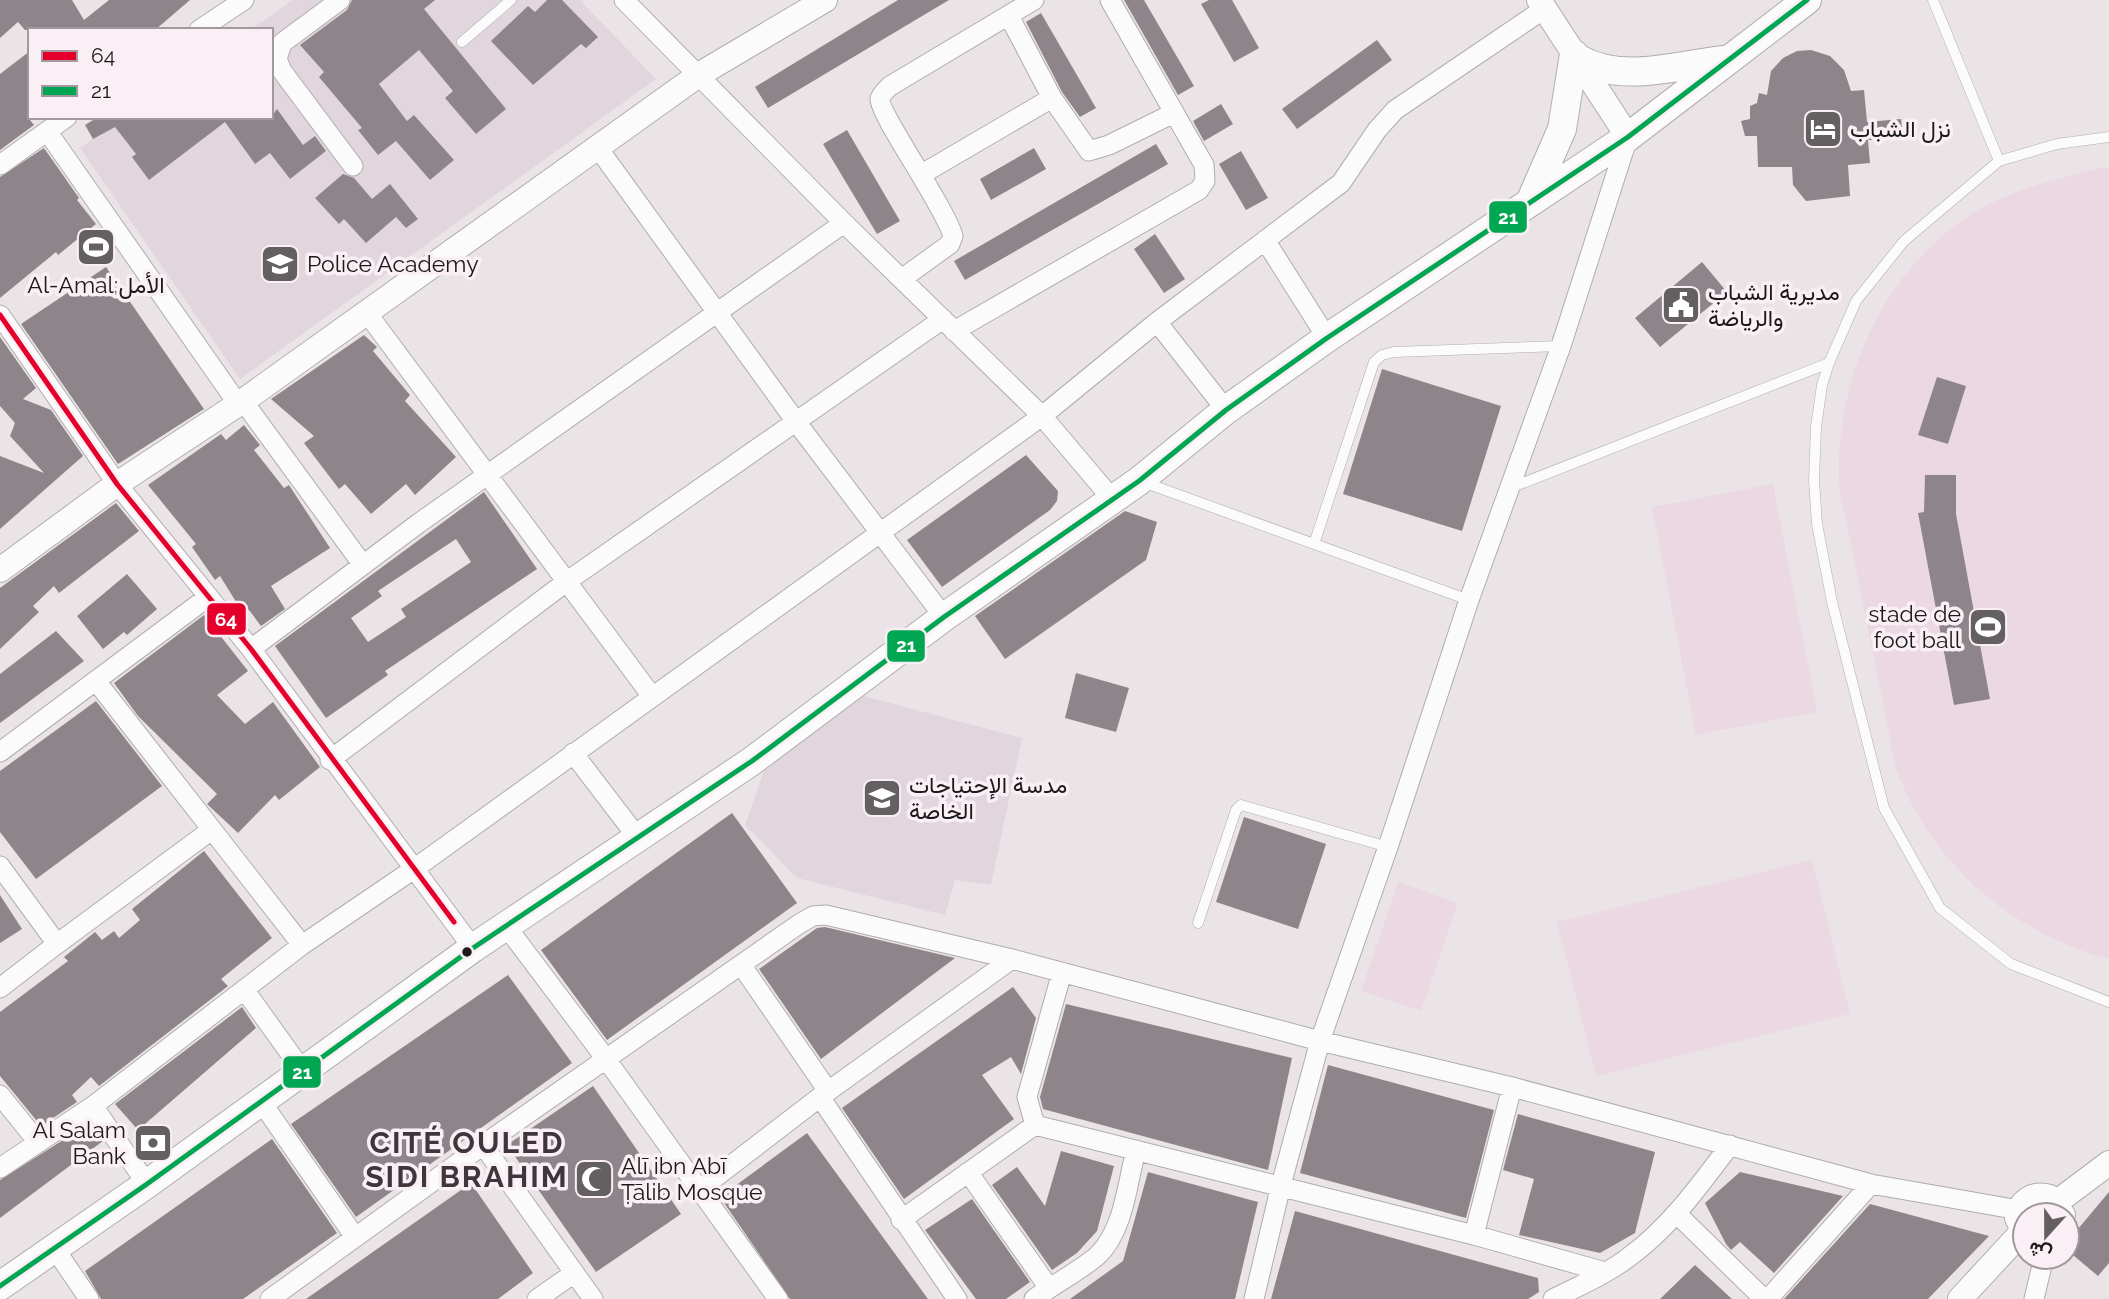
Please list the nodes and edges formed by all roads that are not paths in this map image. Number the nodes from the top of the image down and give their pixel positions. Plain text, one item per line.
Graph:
1 (244, 0) edge
2 (340, 0) edge
3 (511, 0) edge
4 (624, 0) edge
5 (825, 0) edge
6 (1034, 0) edge
7 (1110, 0) edge
8 (1807, 0) edge
9 (1933, 0) edge
10 (1542, 5) edge
11 (1009, 16) junction
12 (202, 28) edge
13 (462, 43) dead end
14 (1576, 56) junction
15 (1727, 60) junction
16 (700, 74) junction
17 (1052, 98) junction
18 (1174, 113) junction
19 (64, 119) edge
20 (47, 131) junction
21 (1628, 137) junction
22 (2109, 137) edge
23 (598, 148) junction
24 (2000, 161) junction
25 (0, 165) edge
26 (353, 166) dead end
27 (922, 174) junction
28 (1531, 200) junction
29 (844, 223) junction
30 (1265, 240) junction
31 (902, 278) junction
32 (717, 310) junction
33 (367, 313) junction
34 (0, 315) edge
35 (1157, 322) junction
36 (949, 325) junction
37 (1327, 338) junction
38 (1562, 346) junction
39 (1829, 363) junction
40 (240, 403) junction
41 (1226, 410) junction
42 (1042, 416) junction
43 (797, 422) junction
44 (488, 475) junction
45 (1139, 481) junction
46 (117, 484) junction
47 (1508, 489) junction
48 (1113, 500) junction
49 (879, 533) junction
50 (1314, 544) junction
51 (2, 564) edge
52 (363, 565) junction
53 (566, 582) junction
54 (208, 597) junction
55 (1469, 600) junction
56 (944, 617) junction
57 (251, 649) junction
58 (96, 681) junction
59 (651, 695) junction
60 (0, 752) edge
61 (573, 753) junction
62 (330, 760) junction
63 (210, 831) junction
64 (638, 838) junction
65 (1388, 847) junction
66 (0, 866) edge
67 (414, 869) junction
68 (1198, 923) dead end
69 (506, 926) junction
70 (57, 944) junction
71 (302, 945) junction
72 (473, 948) junction
73 (1012, 959) junction
74 (742, 966) junction
75 (1062, 972) junction
76 (0, 988) edge
77 (246, 992) junction
78 (2109, 1002) edge
79 (1320, 1041) junction
80 (606, 1059) junction
81 (302, 1070) junction
82 (1512, 1087) junction
83 (824, 1094) junction
84 (0, 1095) edge
85 (260, 1100) junction
86 (93, 1106) junction
87 (1035, 1125) junction
88 (37, 1142) junction
89 (1730, 1144) junction
90 (483, 1145) junction
91 (1136, 1150) junction
92 (2109, 1163) edge
93 (0, 1168) edge
94 (968, 1172) junction
95 (147, 1184) junction
96 (1871, 1184) junction
97 (1281, 1185) junction
98 (700, 1189) junction
99 (2027, 1201) edge
100 (2053, 1201) edge
101 (2069, 1201) edge
102 (1677, 1214) junction
103 (901, 1220) junction
104 (2011, 1223) edge
105 (1474, 1234) junction
106 (355, 1237) junction
107 (2011, 1239) edge
108 (55, 1249) junction
109 (2041, 1271) edge
110 (1605, 1272) junction
111 (573, 1274) junction
112 (0, 1286) edge
113 (1041, 1293) edge
114 (89, 1299) edge
115 (270, 1299) edge
116 (537, 1299) edge
117 (593, 1299) edge
118 (778, 1299) edge
119 (957, 1299) edge
120 (1254, 1299) edge
121 (1553, 1299) edge
122 (1766, 1299) edge
123 (1960, 1299) edge
124 (2034, 1299) edge

1 - 12 street
2 - 26 street
3 - 13 lane
4 - 16 street
5 - 16 street
6 - 11 street
7 - 18 street
8 - 15 main road
9 - 24 lane
10 - 14 street
10 - 30 street
11 - 17 street
11 - 27 street
14 - 15 main road
14 - 21 street
14 - 28 main road
15 - 21 main road
16 - 23 street
16 - 29 street
17 - 18 street
17 - 27 street
18 - 36 street
19 - 20 street
20 - 25 street
20 - 40 street
21 - 28 main road
21 - 38 street
22 - 24 lane
23 - 32 street
23 - 33 street
24 - 39 lane
27 - 31 street
28 - 37 main road
29 - 31 street
29 - 32 street
30 - 35 street
30 - 37 street
31 - 36 street
32 - 43 street
32 - 44 street
33 - 40 street
33 - 44 street
34 - 46 street
35 - 41 street
35 - 42 street
36 - 42 street
36 - 43 street
37 - 41 main road
38 - 47 street
38 - 50 lane
39 - 47 lane
39 - 78 lane
40 - 46 street
40 - 52 street
41 - 45 main road
42 - 48 street
42 - 49 street
43 - 49 street
43 - 53 street
44 - 52 street
44 - 53 street
45 - 48 main road
45 - 50 lane
46 - 51 street
46 - 54 street
47 - 55 street
48 - 56 main road
49 - 56 street
49 - 59 street
50 - 55 lane
52 - 57 street
53 - 59 street
53 - 62 street
54 - 57 street
54 - 58 street
55 - 65 street
56 - 64 main road
57 - 62 street
58 - 60 street
58 - 63 street
59 - 61 street
61 - 64 street
61 - 67 street
62 - 67 street
63 - 70 street
63 - 71 street
64 - 69 main road
65 - 68 lane
65 - 79 street
66 - 70 street
67 - 71 street
67 - 72 street
69 - 72 main road
69 - 80 street
70 - 76 street
71 - 77 street
72 - 81 main road
73 - 74 street
73 - 75 street
73 - 83 street
74 - 80 street
74 - 83 street
75 - 79 street
75 - 87 street
77 - 81 street
77 - 86 street
79 - 82 street
79 - 97 street
80 - 90 street
80 - 98 street
81 - 85 main road
82 - 89 street
82 - 105 street
83 - 98 street
83 - 103 street
84 - 88 street
85 - 95 main road
85 - 106 street
86 - 88 street
86 - 95 street
87 - 91 street
87 - 94 street
88 - 93 street
89 - 96 street
89 - 102 street
90 - 106 street
90 - 111 street
91 - 97 street
91 - 113 street
92 - 101 street
94 - 103 street
94 - 113 street
95 - 108 main road
96 - 104 street
96 - 122 street
97 - 105 street
97 - 120 street
98 - 118 street
99 - 100 street
102 - 110 street
102 - 122 street
103 - 119 street
105 - 110 street
106 - 115 street
107 - 123 street
108 - 112 main road
108 - 114 street
109 - 124 street
110 - 121 street
111 - 116 street
111 - 117 street

